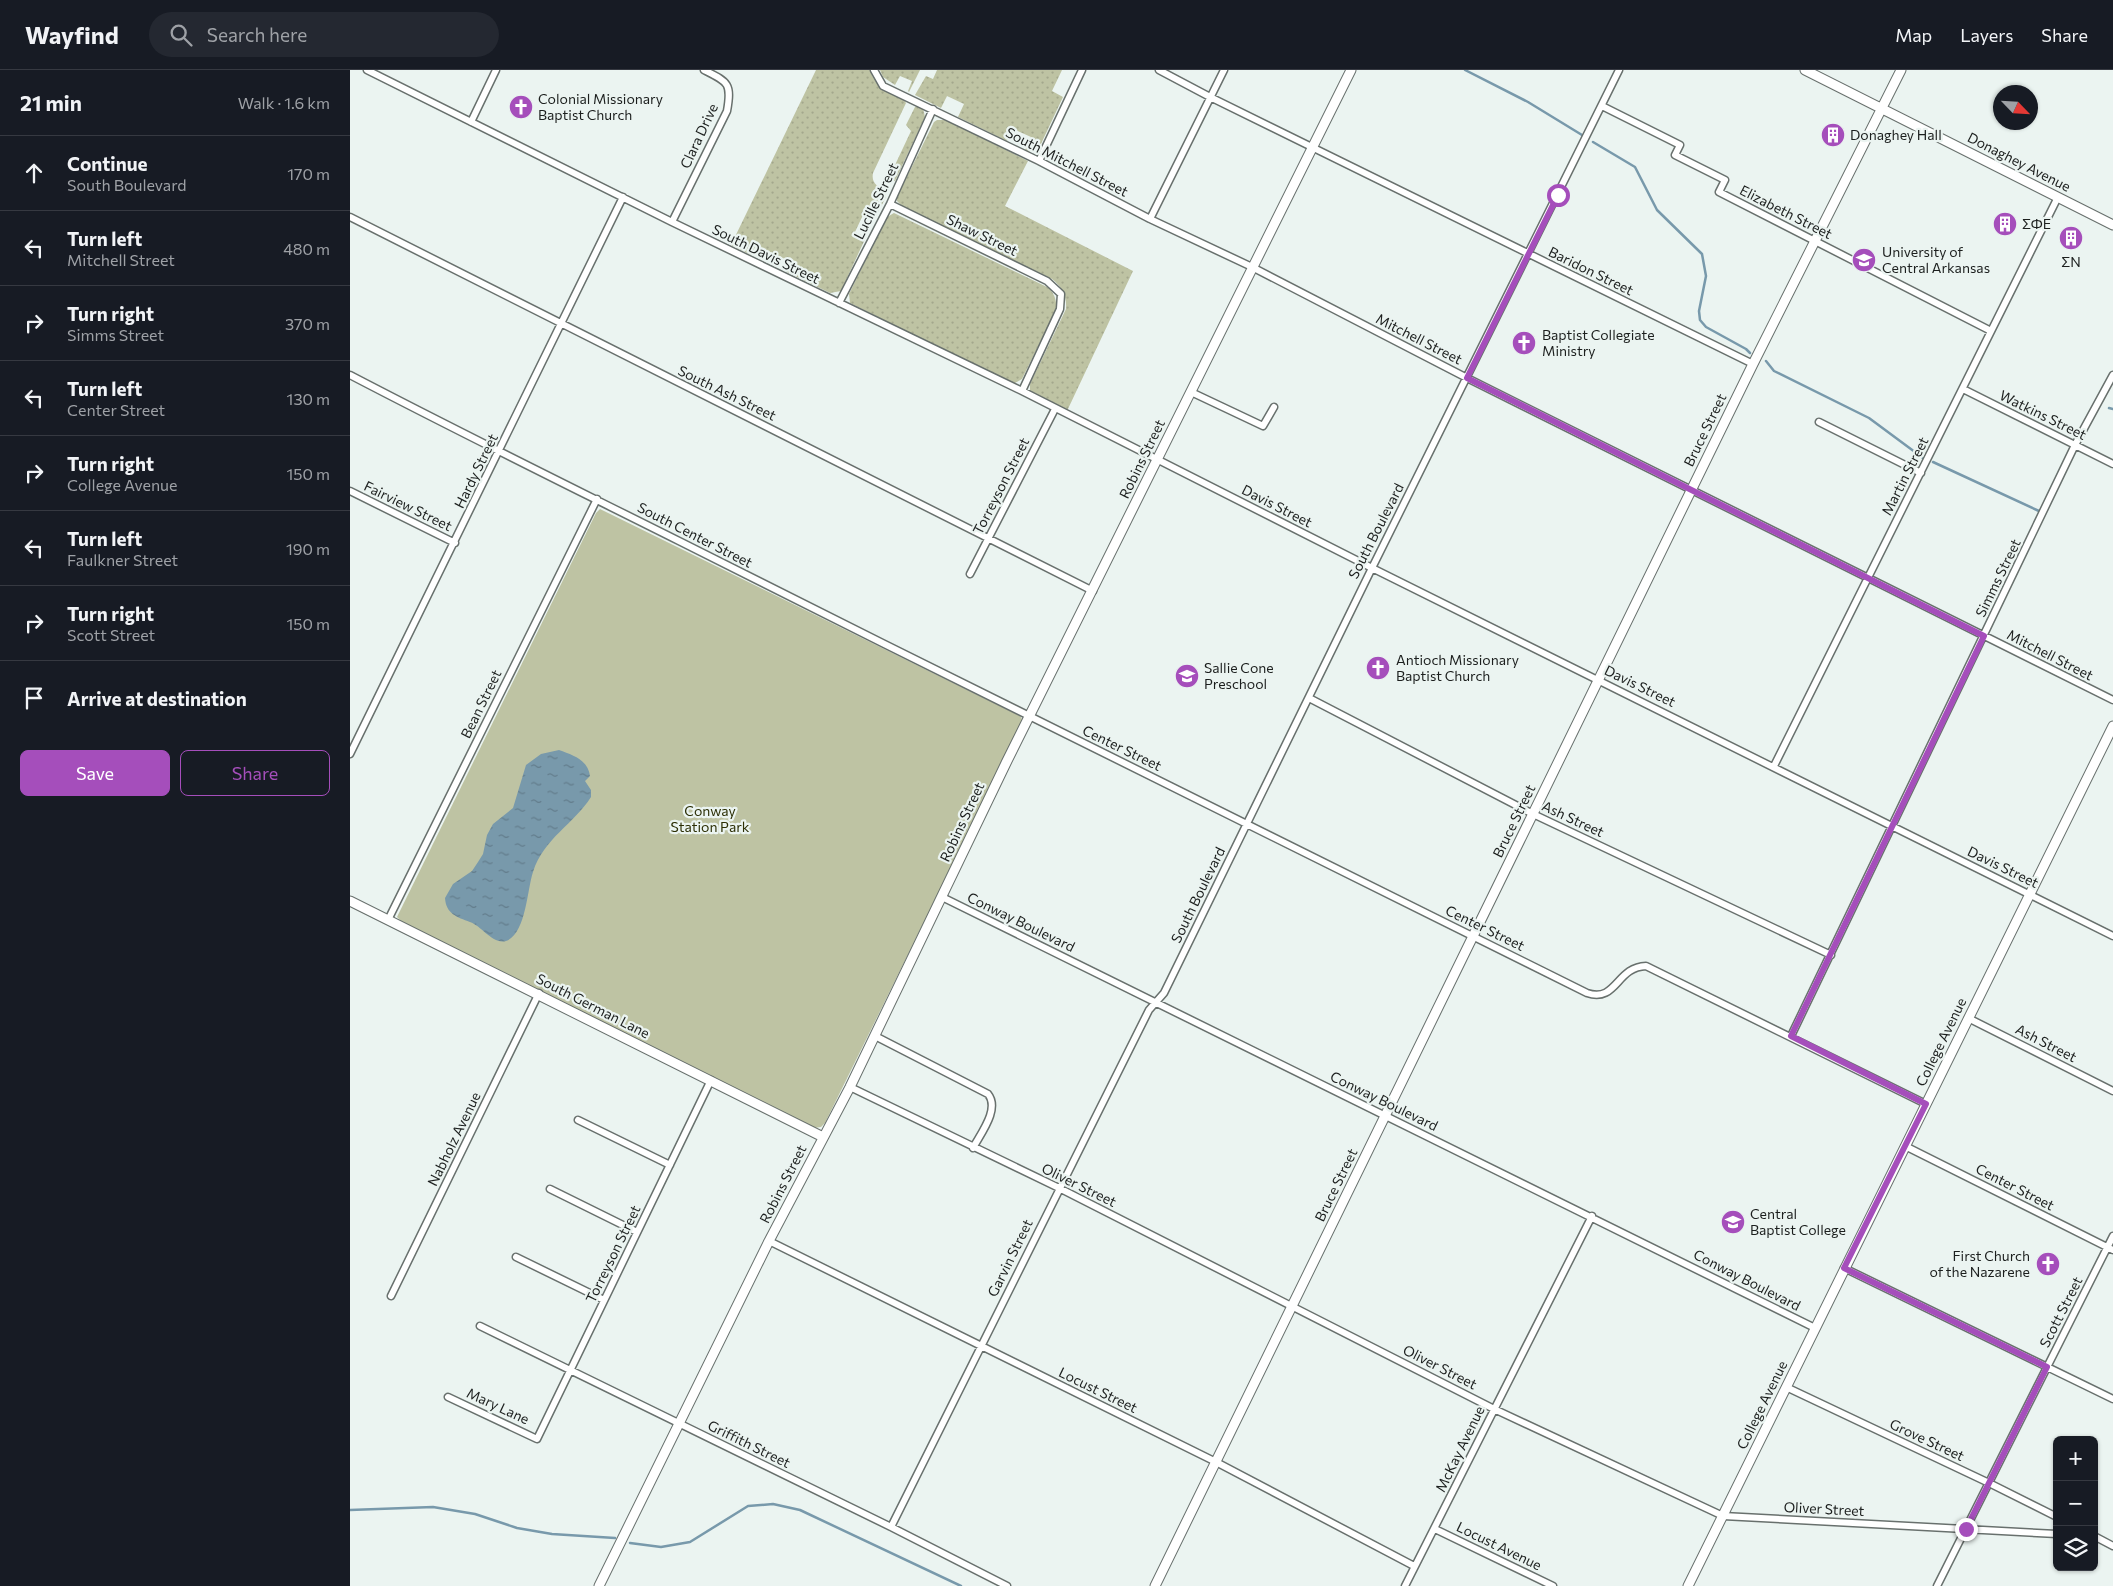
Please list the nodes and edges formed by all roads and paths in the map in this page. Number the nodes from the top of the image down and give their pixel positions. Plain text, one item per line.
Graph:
1 (367, 70) edge
2 (496, 70) edge
3 (704, 70) edge
4 (1082, 70) edge
5 (1159, 70) edge
6 (1224, 70) edge
7 (1351, 70) edge
8 (1620, 70) edge
9 (1805, 70) edge
10 (1901, 70) edge
11 (875, 72) edge
12 (1210, 97) junction
13 (1602, 106) junction
14 (933, 109) junction
15 (1883, 109) junction
16 (471, 122) junction
17 (1311, 147) junction
18 (1039, 161) junction
19 (623, 197) junction
20 (2058, 198) junction
21 (890, 204) junction
22 (350, 217) edge
23 (1150, 218) junction
24 (672, 222) junction
25 (2113, 225) edge
26 (1816, 241) junction
27 (1529, 254) junction
28 (1252, 267) junction
29 (839, 303) junction
30 (562, 325) junction
31 (1991, 331) junction
32 (1752, 364) junction
33 (350, 375) edge
34 (2113, 375) edge
35 (1467, 378) junction
36 (1963, 390) junction
37 (1022, 391) junction
38 (1191, 392) junction
39 (1274, 407) dead end
40 (1055, 409) junction
41 (1819, 422) dead end
42 (2076, 445) junction
43 (499, 452) junction
44 (1156, 460) junction
45 (2113, 464) edge
46 (1921, 473) junction
47 (1691, 490) junction
48 (350, 491) edge
49 (597, 499) junction
50 (988, 539) junction
51 (455, 543) junction
52 (1372, 568) junction
53 (970, 574) dead end
54 (1868, 578) junction
55 (1093, 591) junction
56 (1984, 636) junction
57 (1598, 680) junction
58 (1309, 698) junction
59 (2113, 700) edge
60 (1028, 717) junction
61 (2113, 726) edge
62 (350, 754) edge
63 (1774, 766) junction
64 (1533, 814) junction
65 (1247, 824) junction
66 (1892, 826) junction
67 (2030, 894) junction
68 (942, 897) junction
69 (350, 901) edge
70 (388, 920) junction
71 (1473, 936) junction
72 (2113, 936) edge
73 (1830, 955) junction
74 (539, 993) junction
75 (1155, 1002) junction
76 (1968, 1018) junction
77 (874, 1036) junction
78 (1791, 1036) junction
79 (710, 1080) junction
80 (850, 1087) junction
81 (2113, 1091) edge
82 (1926, 1104) junction
83 (1385, 1116) junction
84 (578, 1120) dead end
85 (823, 1137) junction
86 (1905, 1146) junction
87 (973, 1148) junction
88 (670, 1165) junction
89 (1058, 1188) junction
90 (550, 1189) dead end
91 (1592, 1216) junction
92 (637, 1232) junction
93 (2113, 1236) edge
94 (769, 1241) junction
95 (2110, 1249) edge
96 (516, 1257) dead end
97 (1844, 1268) junction
98 (392, 1296) dead end
99 (604, 1300) junction
100 (1292, 1306) junction
101 (480, 1326) dead end
102 (1814, 1328) junction
103 (981, 1346) junction
104 (2047, 1367) junction
105 (570, 1370) junction
106 (1786, 1388) junction
107 (448, 1396) dead end
108 (2113, 1399) edge
109 (1494, 1409) junction
110 (678, 1424) junction
111 (537, 1439) joint
112 (1216, 1462) junction
113 (1988, 1483) junction
114 (1723, 1516) junction
115 (2053, 1516) edge
116 (891, 1527) junction
117 (1435, 1529) junction
118 (1966, 1529) junction
119 (2053, 1534) edge
120 (2098, 1538) edge
121 (2113, 1546) edge
122 (1414, 1566) junction
123 (599, 1586) edge
124 (1007, 1586) edge
125 (1155, 1586) edge
126 (1405, 1586) edge
127 (1553, 1586) edge
128 (1688, 1586) edge
129 (1937, 1586) edge

1 - 16 street, South Davis Street
2 - 16 street
3 - 24 street, Clara Drive
4 - 18 street
5 - 12 street, Baridon Street
6 - 12 street
7 - 17 street, Robins Street
8 - 13 street, South Boulevard
9 - 15 street, Donaghey Avenue
10 - 15 street, Bruce Street
11 - 14 street, South Mitchell Street
12 - 17 street, Baridon Street
12 - 23 street
13 - 26 street, Elizabeth Street
13 - 27 street, South Boulevard
14 - 18 street, South Mitchell Street
14 - 21 street, Lucille Street
15 - 20 street, Donaghey Avenue
15 - 26 street, Bruce Street
16 - 19 street, South Davis Street
17 - 27 street, Baridon Street
17 - 28 street, Robins Street
18 - 23 street, South Mitchell Street
19 - 24 street, South Davis Street
19 - 30 street, Hardy Street
20 - 25 street, Donaghey Avenue
20 - 31 street, Martin Street
21 - 29 street, Lucille Street
21 - 37 street, Shaw Street
22 - 30 street, South Ash Street
23 - 28 street, South Mitchell Street
24 - 29 street, South Davis Street
26 - 31 street, Elizabeth Street
26 - 32 street, Bruce Street
27 - 32 street, Baridon Street
27 - 35 street, South Boulevard
28 - 35 street, Mitchell Street
28 - 38 street, Robins Street
29 - 37 street, South Davis Street
30 - 43 street, Hardy Street
30 - 50 street, South Ash Street
31 - 36 street, Martin Street
32 - 47 street, Bruce Street
33 - 43 street, South Center Street
34 - 42 street, Simms Street
35 - 47 street, Mitchell Street
35 - 52 street, South Boulevard
36 - 42 street, Watkins Street
36 - 46 street, Martin Street
37 - 40 street, South Davis Street
38 - 39 street
38 - 44 street, Robins Street
40 - 44 street, South Davis Street
40 - 50 street, Torreyson Street
41 - 46 street
42 - 45 street, Watkins Street
42 - 56 street, Simms Street
43 - 49 street, South Center Street
43 - 51 street, Hardy Street
44 - 52 street, Davis Street
44 - 55 street, Robins Street
46 - 54 street, Martin Street
47 - 54 street, Mitchell Street
47 - 57 street, Bruce Street
48 - 51 street, Fairview Street
49 - 60 street, South Center Street
49 - 70 street, Bean Street
50 - 53 street, Torreyson Street
50 - 55 street, South Ash Street
51 - 62 street, Hardy Street
52 - 57 street, Davis Street
52 - 58 street, South Boulevard
54 - 56 street, Mitchell Street
54 - 63 street, Martin Street
55 - 60 street, Robins Street
56 - 59 street, Mitchell Street
56 - 66 street, Simms Street
57 - 63 street, Davis Street
57 - 64 street, Bruce Street
58 - 64 street, Ash Street
58 - 65 street, South Boulevard
60 - 65 street, Center Street
60 - 68 street, Robins Street
61 - 67 street, College Avenue
63 - 66 street, Davis Street
64 - 71 street, Bruce Street
64 - 73 street, Ash Street
65 - 71 street, Center Street
65 - 75 street, South Boulevard
66 - 67 street, Davis Street
66 - 73 street, Simms Street
67 - 72 street, Davis Street
67 - 76 street, College Avenue
68 - 75 street, Conway Boulevard
68 - 77 street, Robins Street
69 - 70 street, South German Lane
70 - 74 street, South German Lane
71 - 78 street, Center Street
71 - 83 street, Bruce Street
73 - 78 street, Simms Street
74 - 79 street, South German Lane
74 - 98 street, Nabholz Avenue
75 - 83 street, Conway Boulevard
75 - 89 street, Garvin Street
76 - 81 street, Ash Street
76 - 82 street, College Avenue
77 - 80 street, Robins Street
77 - 87 street
78 - 82 street, Center Street
79 - 85 street, South German Lane
79 - 88 street, Torreyson Street
80 - 85 street, Robins Street
80 - 87 street, Oliver Street
82 - 86 street, College Avenue
83 - 91 street, Conway Boulevard
83 - 100 street, Bruce Street
84 - 88 street
85 - 94 street, Robins Street
86 - 95 street, Center Street
86 - 97 street, College Avenue
87 - 89 street, Oliver Street
88 - 92 street, Torreyson Street
89 - 100 street, Oliver Street
89 - 103 street, Garvin Street
90 - 92 street
91 - 102 street, Conway Boulevard
91 - 109 street, McKay Avenue
92 - 99 street, Torreyson Street
93 - 95 street, Scott Street
94 - 103 street, Locust Street
94 - 110 street, Robins Street
95 - 104 street, Scott Street
96 - 99 street
97 - 102 street, College Avenue
97 - 104 street
99 - 105 street, Torreyson Street
100 - 109 street, Oliver Street
100 - 112 street, Bruce Street
101 - 105 street, Griffith Street
102 - 106 street, College Avenue
103 - 112 street, Locust Street
103 - 116 street, Garvin Street
104 - 108 street
104 - 113 street, Scott Street
105 - 110 street, Griffith Street
105 - 111 street, Torreyson Street
106 - 113 street, Grove Street
106 - 114 street, College Avenue
107 - 111 street, Mary Lane
109 - 114 street, Oliver Street
109 - 117 street, McKay Avenue
110 - 116 street, Griffith Street
110 - 123 street, Robins Street
112 - 122 street, Locust Street
112 - 125 street, Bruce Street
113 - 115 street, Grove Street
113 - 118 street, Scott Street
114 - 118 street, Oliver Street
114 - 128 street, College Avenue
116 - 124 street, Griffith Street
117 - 122 street, McKay Avenue
117 - 127 street, Locust Avenue
118 - 119 street, Oliver Street
118 - 129 street, Scott Street
120 - 121 street
122 - 126 street, McKay Avenue

